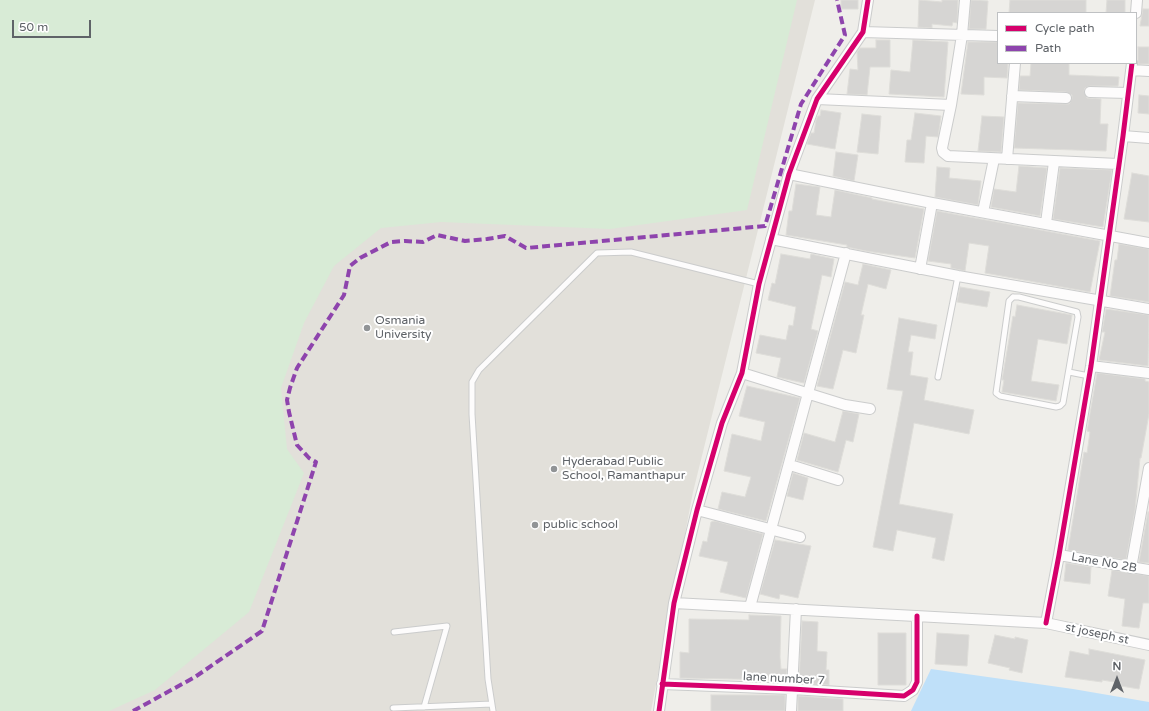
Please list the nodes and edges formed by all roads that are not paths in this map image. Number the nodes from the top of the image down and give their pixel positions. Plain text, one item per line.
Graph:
1 (868, 0) edge
2 (964, 0) edge
3 (1137, 0) edge
4 (1136, 12) edge
5 (863, 32) junction
6 (962, 35) junction
7 (997, 36) edge
8 (1015, 64) edge
9 (1131, 67) edge
10 (1149, 71) edge
11 (1090, 92) dead end
12 (1128, 94) junction
13 (1012, 96) junction
14 (1066, 98) dead end
15 (817, 99) junction
16 (951, 106) junction
17 (1123, 136) junction
18 (1149, 138) edge
19 (994, 159) junction
20 (1006, 159) junction
21 (1054, 162) junction
22 (1118, 164) junction
23 (789, 174) junction
24 (932, 203) junction
25 (983, 212) junction
26 (1046, 223) junction
27 (1109, 236) junction
28 (771, 239) junction
29 (1149, 243) edge
30 (846, 253) junction
31 (920, 269) junction
32 (958, 276) junction
33 (759, 284) junction
34 (1100, 302) junction
35 (1149, 309) edge
36 (1090, 371) junction
37 (1069, 372) junction
38 (742, 373) junction
39 (1149, 373) edge
40 (938, 377) dead end
41 (809, 393) junction
42 (870, 409) dead end
43 (790, 465) junction
44 (1149, 468) edge
45 (838, 480) dead end
46 (1146, 503) edge
47 (697, 510) junction
48 (771, 529) junction
49 (800, 537) dead end
50 (1059, 555) junction
51 (1131, 568) junction
52 (1149, 570) edge
53 (674, 604) junction
54 (750, 607) junction
55 (796, 609) junction
56 (917, 616) junction
57 (1046, 623) junction
58 (394, 632) dead end
59 (1149, 645) edge
60 (662, 684) junction
61 (792, 689) junction
62 (492, 704) junction
63 (424, 707) junction
64 (393, 708) dead end
65 (493, 711) edge
66 (659, 711) edge
67 (791, 711) edge

1 - 5 street
2 - 6 street
3 - 4 street
5 - 6 street
5 - 15 street
6 - 7 street
6 - 16 street
8 - 13 street
9 - 10 street
9 - 12 street
11 - 12 street
12 - 17 street
13 - 14 street
13 - 20 street
15 - 16 street
15 - 23 street
16 - 19 street
17 - 18 street
17 - 22 street
19 - 20 street
19 - 25 street
20 - 21 street
21 - 22 street
21 - 26 street
22 - 27 street
23 - 24 street
23 - 28 street
24 - 25 street
24 - 31 street
25 - 26 street
26 - 27 street
27 - 29 street
27 - 34 street
28 - 30 street
28 - 33 street
30 - 31 street
30 - 41 street
31 - 32 street
32 - 34 street
32 - 40 lane
33 - 38 street
33 - 62 lane
34 - 35 street
34 - 36 street
36 - 37 lane
36 - 39 street
36 - 50 street
37 - 37 lane
38 - 41 street
38 - 47 street
41 - 42 street
41 - 43 street
43 - 45 street
43 - 48 street
44 - 46 street
46 - 51 street
47 - 48 street
47 - 53 street
48 - 49 street
48 - 54 street
50 - 51 street, Lane No 2B
50 - 57 street
51 - 52 street, Lane No 2B
53 - 54 street, st joseph st
53 - 60 street
54 - 55 street, st joseph st
55 - 56 street, st joseph st
55 - 61 street
56 - 57 street, st joseph st
56 - 61 street, lane number 7
57 - 59 street, st joseph st
58 - 63 lane
60 - 61 street, lane number 7
60 - 66 street
61 - 67 street
62 - 63 lane
62 - 65 lane
63 - 64 lane

